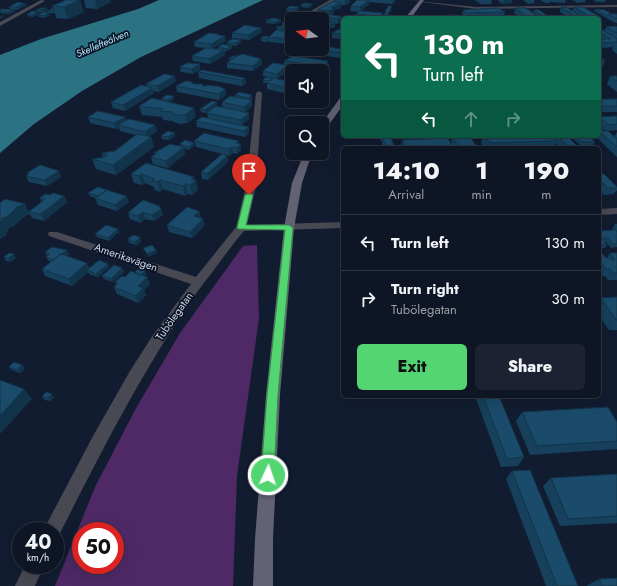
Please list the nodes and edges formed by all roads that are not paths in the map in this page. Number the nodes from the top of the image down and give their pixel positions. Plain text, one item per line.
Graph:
1 (333, 0) edge
2 (409, 0) edge
3 (536, 0) edge
4 (43, 1) dead end
5 (421, 1) edge
6 (617, 6) edge
7 (548, 8) junction
8 (312, 12) edge
9 (410, 16) edge
10 (0, 24) edge
11 (259, 93) dead end
12 (341, 103) edge
13 (329, 119) edge
14 (305, 160) edge
15 (617, 211) edge
16 (601, 212) edge
17 (341, 225) edge
18 (241, 228) junction
19 (289, 228) junction
20 (53, 234) dead end
21 (199, 282) junction
22 (57, 522) edge
23 (31, 574) edge
24 (25, 586) edge
25 (264, 586) edge

1 - 8 street
2 - 5 street
3 - 7 street
4 - 10 street
5 - 7 street
5 - 9 main road
6 - 7 street
11 - 18 street, Tubölegatan
12 - 13 main road
14 - 19 main road
15 - 16 street
17 - 19 street
18 - 19 street
18 - 21 street, Tubölegatan
19 - 25 main road
20 - 21 street, Amerikavägen
21 - 22 street, Tubölegatan
23 - 24 street

